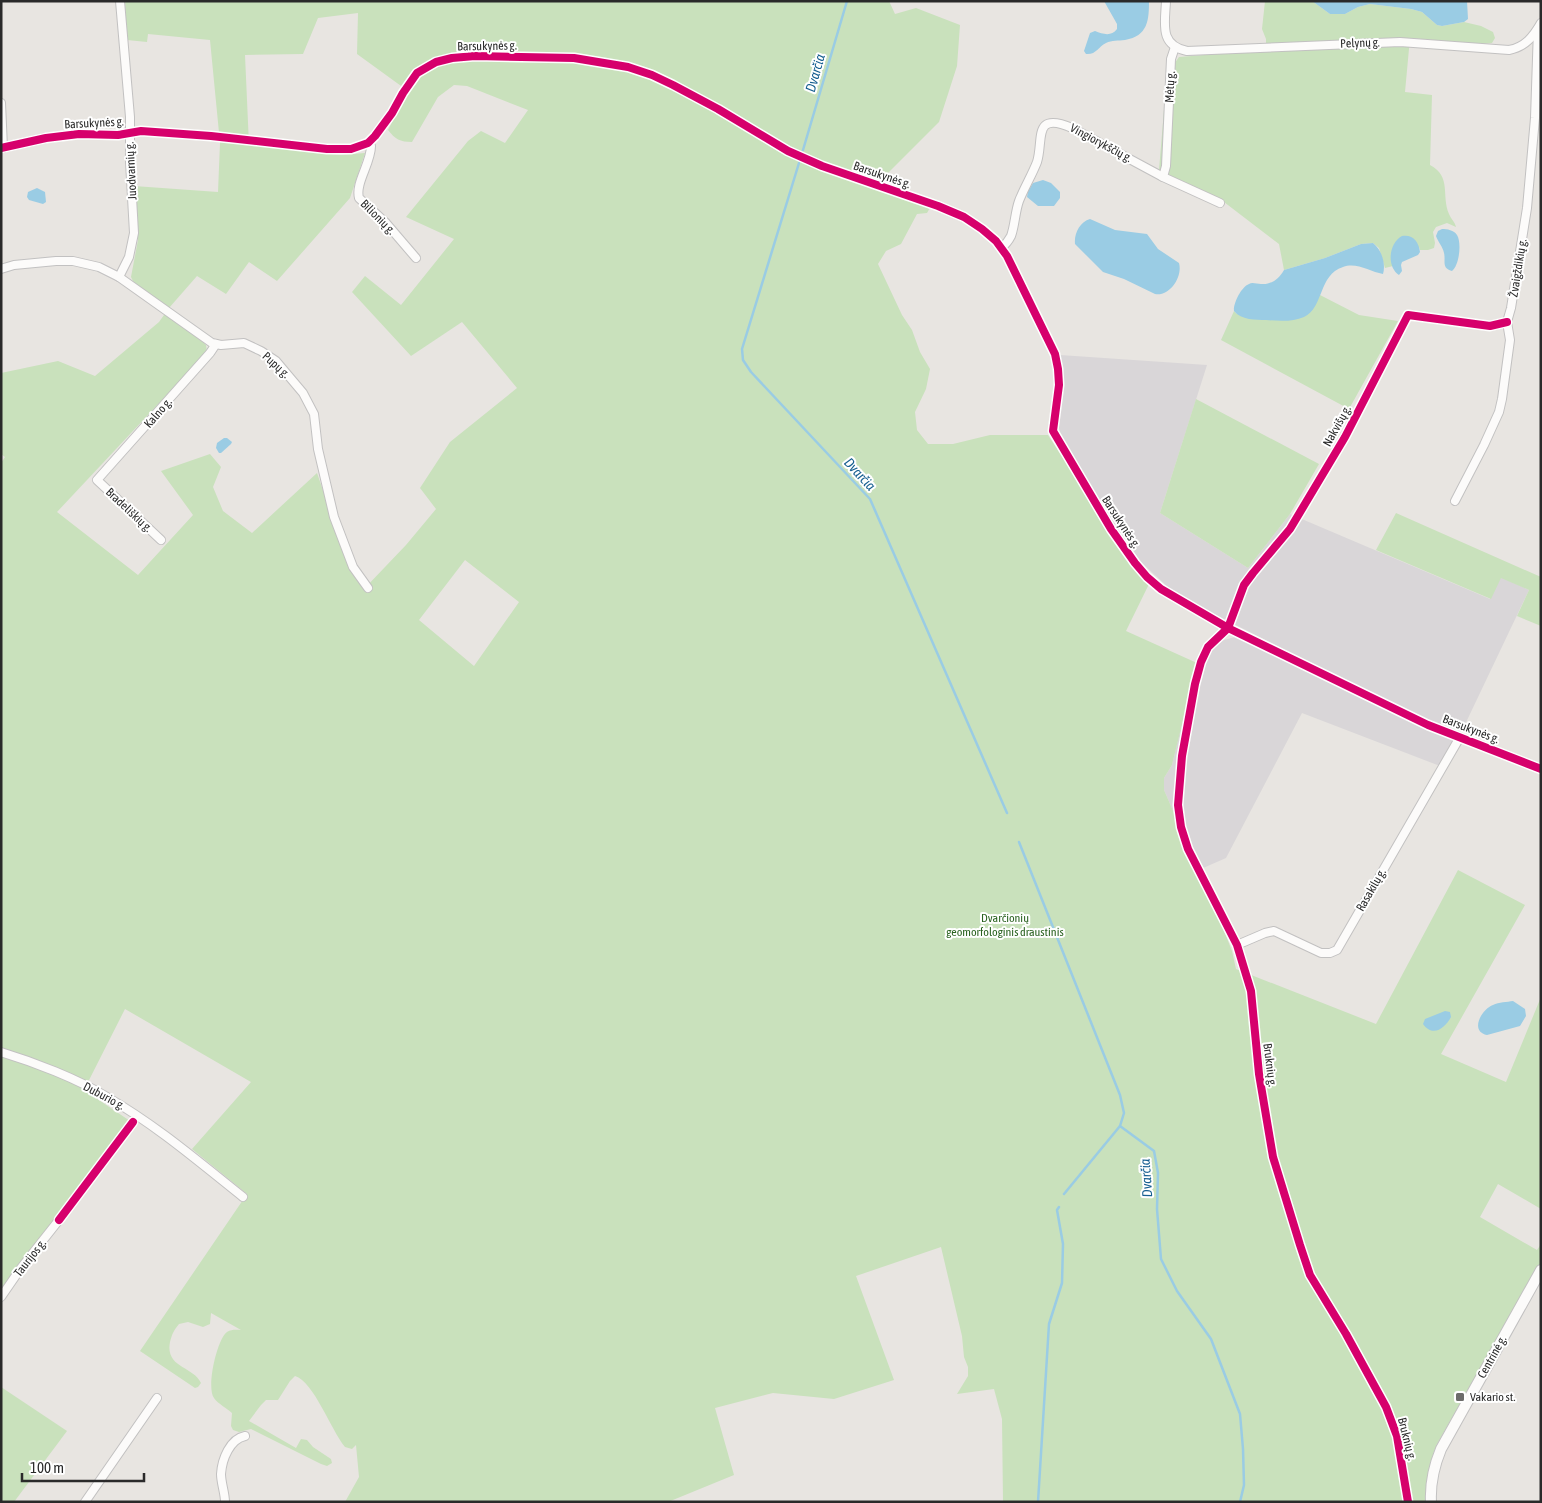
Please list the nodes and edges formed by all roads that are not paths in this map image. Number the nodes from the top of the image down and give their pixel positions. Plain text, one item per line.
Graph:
1 (120, 1) edge
2 (1166, 1) edge
3 (1539, 26) edge
4 (1175, 47) junction
5 (1, 103) edge
6 (130, 132) junction
7 (368, 143) junction
8 (2, 148) edge
9 (1163, 176) junction
10 (1220, 203) dead end
11 (1001, 248) junction
12 (416, 258) dead end
13 (1, 269) edge
14 (119, 278) junction
15 (1507, 322) junction
16 (216, 344) junction
17 (97, 480) joint
18 (1455, 501) dead end
19 (161, 540) dead end
20 (368, 588) dead end
21 (1228, 628) junction
22 (1460, 738) junction
23 (1541, 769) edge
24 (1237, 945) junction
25 (1, 1052) edge
26 (243, 1197) dead end
27 (59, 1220) dead end
28 (1541, 1270) edge
29 (1, 1297) edge
30 (157, 1398) dead end
31 (246, 1436) dead end
32 (85, 1502) edge
33 (225, 1502) edge
34 (1408, 1502) edge
35 (1431, 1502) edge

1 - 6 street, Juodvarnių g.
2 - 4 street
3 - 4 street, Pelynų g.
3 - 15 street, Žvaigždikių g.
4 - 9 street, Mėtų g.
5 - 8 street
6 - 7 street, Barsukynės g.
6 - 8 street, Barsukynės g.
6 - 14 street, Juodvarnių g.
7 - 11 street, Barsukynės g.
7 - 12 street, Bilionių g.
9 - 10 street, Vingiorykščių g.
9 - 11 street, Vingiorykščių g.
11 - 21 street, Barsukynės g.
13 - 14 street
14 - 16 street
15 - 18 street, Žvaigždikių g.
15 - 21 street, Nakvišų g.
16 - 17 street, Kalno g.
16 - 20 street, Pupų g.
17 - 19 street, Bradeliškių g.
21 - 22 street, Barsukynės g.
21 - 24 street, Bruknių g.
22 - 23 street, Barsukynės g.
22 - 24 street, Rasakilų g.
24 - 34 street, Bruknių g.
25 - 26 street, Duburio g.
27 - 29 street, Taurijos g.
28 - 35 main road, Centrinė g.
30 - 32 street
31 - 33 street

